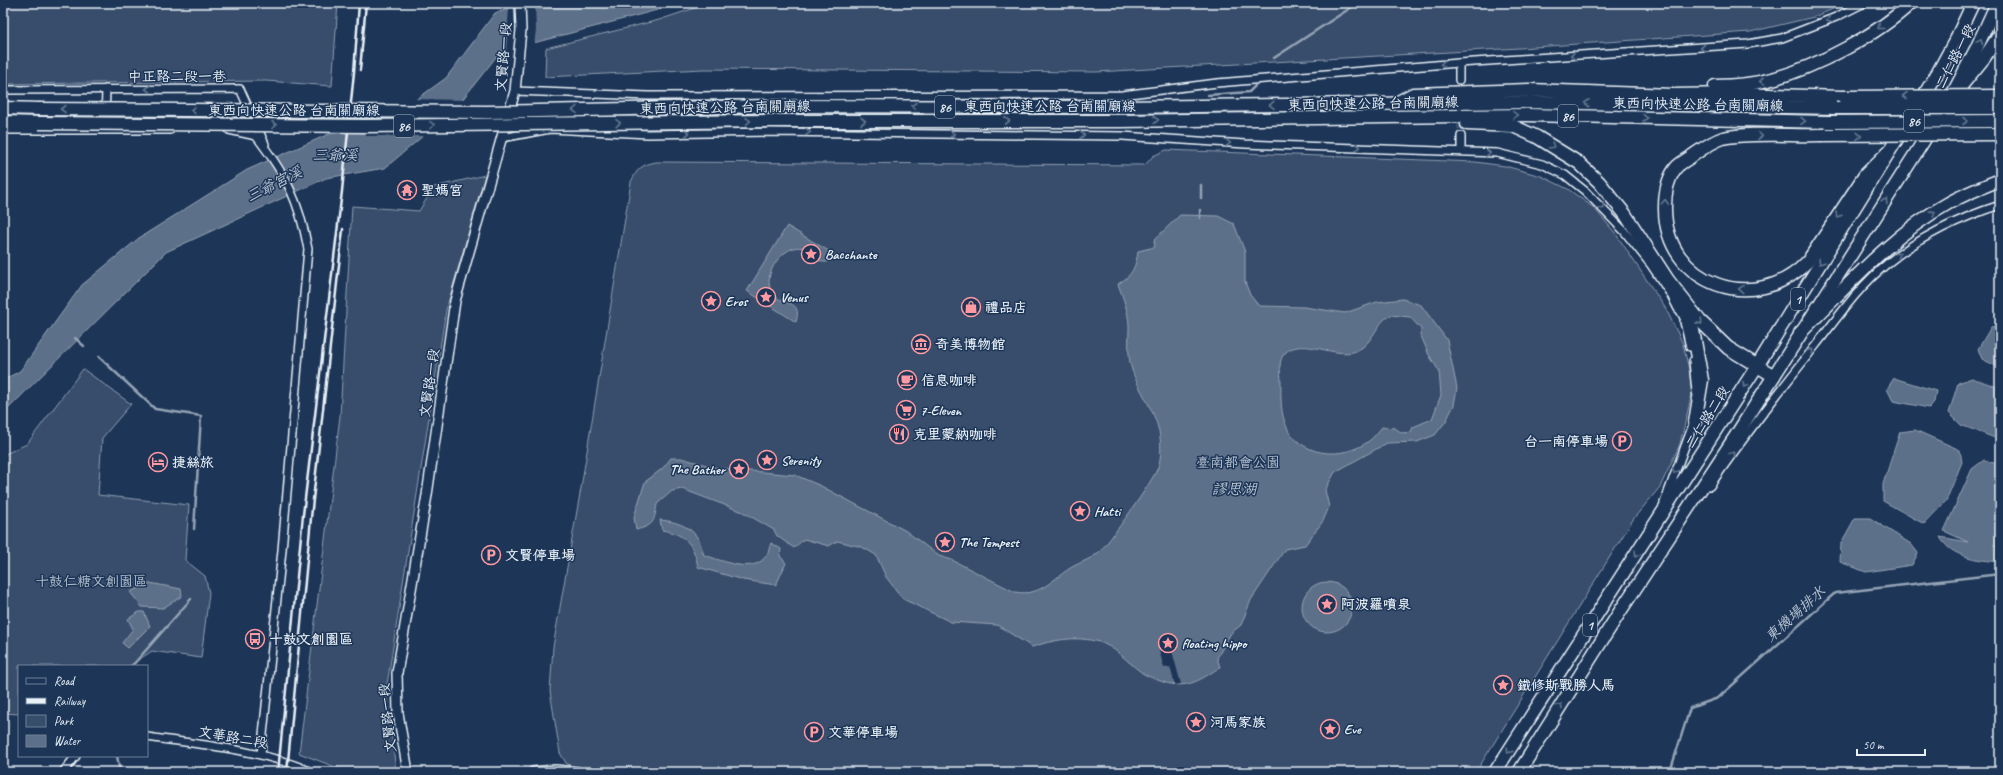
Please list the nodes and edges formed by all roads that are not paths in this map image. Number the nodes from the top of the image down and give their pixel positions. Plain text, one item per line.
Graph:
1 (520, 3) edge
2 (1864, 3) edge
3 (1910, 3) edge
4 (1972, 3) edge
5 (1997, 3) edge
6 (2000, 34) edge
7 (1459, 63) junction
8 (1937, 74) joint
9 (1459, 80) dead end
10 (3, 90) edge
11 (106, 90) junction
12 (515, 91) junction
13 (1643, 94) junction
14 (2000, 96) edge
15 (769, 101) junction
16 (1122, 101) junction
17 (1949, 101) junction
18 (1395, 103) junction
19 (3, 108) edge
20 (2000, 108) edge
21 (1308, 119) junction
22 (2000, 121) edge
23 (3, 122) edge
24 (769, 126) junction
25 (3, 130) edge
26 (105, 130) junction
27 (2000, 134) edge
28 (1461, 136) tunnel mouth
29 (502, 138) junction
30 (1462, 151) junction
31 (1888, 152) junction
32 (270, 155) junction
33 (2000, 180) edge
34 (2000, 205) edge
35 (1668, 280) junction
36 (1800, 333) junction
37 (1757, 366) junction
38 (1774, 376) junction
39 (1695, 422) junction
40 (1658, 522) junction
41 (1621, 610) junction
42 (148, 737) edge
43 (261, 754) junction
44 (75, 757) edge
45 (63, 772) edge
46 (312, 772) edge
47 (408, 772) edge
48 (533, 772) edge
49 (578, 772) edge
50 (1496, 772) edge
51 (1519, 772) edge

1 - 12 street, 文賢路一段
2 -> 7 street
3 -> 13 main road
4 - 8 main road, 二仁路一段 / 1
17 -> 5 main road, 二仁路一段 / 1
6 - 17 main road
7 - 9 street
7 -> 16 street
8 - 31 main road, 二仁路二段 / 1
10 - 11 street, 中正路二段一巷
11 - 26 street
32 -> 11 street, 中正路二段一巷
12 - 15 street
12 - 29 street, 文賢路一段
14 -> 13 main road, bridge
13 - 18 main road
16 -> 15 main road, 東西向快速公路 台南關廟線 / 86
15 -> 19 main road, 東西向快速公路 台南關廟線 / 86, bridge
18 -> 16 main road, 東西向快速公路 台南關廟線 / 86
36 -> 17 main road, 1
20 -> 18 main road, 東西向快速公路 台南關廟線 / 86, bridge
21 -> 22 main road, 東西向快速公路 台南關廟線 / 86, bridge
24 -> 21 main road, 東西向快速公路 台南關廟線 / 86
21 -> 35 main road
23 -> 24 main road, 東西向快速公路 台南關廟線 / 86, bridge
29 -> 24 street
24 -> 30 street
25 - 26 street
26 - 32 street
31 -> 27 main road, bridge
28 - 30 street
29 - 47 street, 文賢路一段
30 -> 39 street
31 -> 37 main road, 二仁路二段 / 1
32 - 43 street
36 -> 33 main road
41 -> 34 street
35 -> 37 main road
35 - 39 main road
36 - 38 main road, 1
37 - 38 main road
37 -> 40 main road, 二仁路二段 / 1
38 - 41 main road, 1
39 -> 40 street
40 -> 50 main road, 二仁路二段 / 1
51 -> 41 main road, 1
42 - 43 street, 文華路二段
43 - 46 street, 文華路二段
44 - 45 street
48 - 49 street

